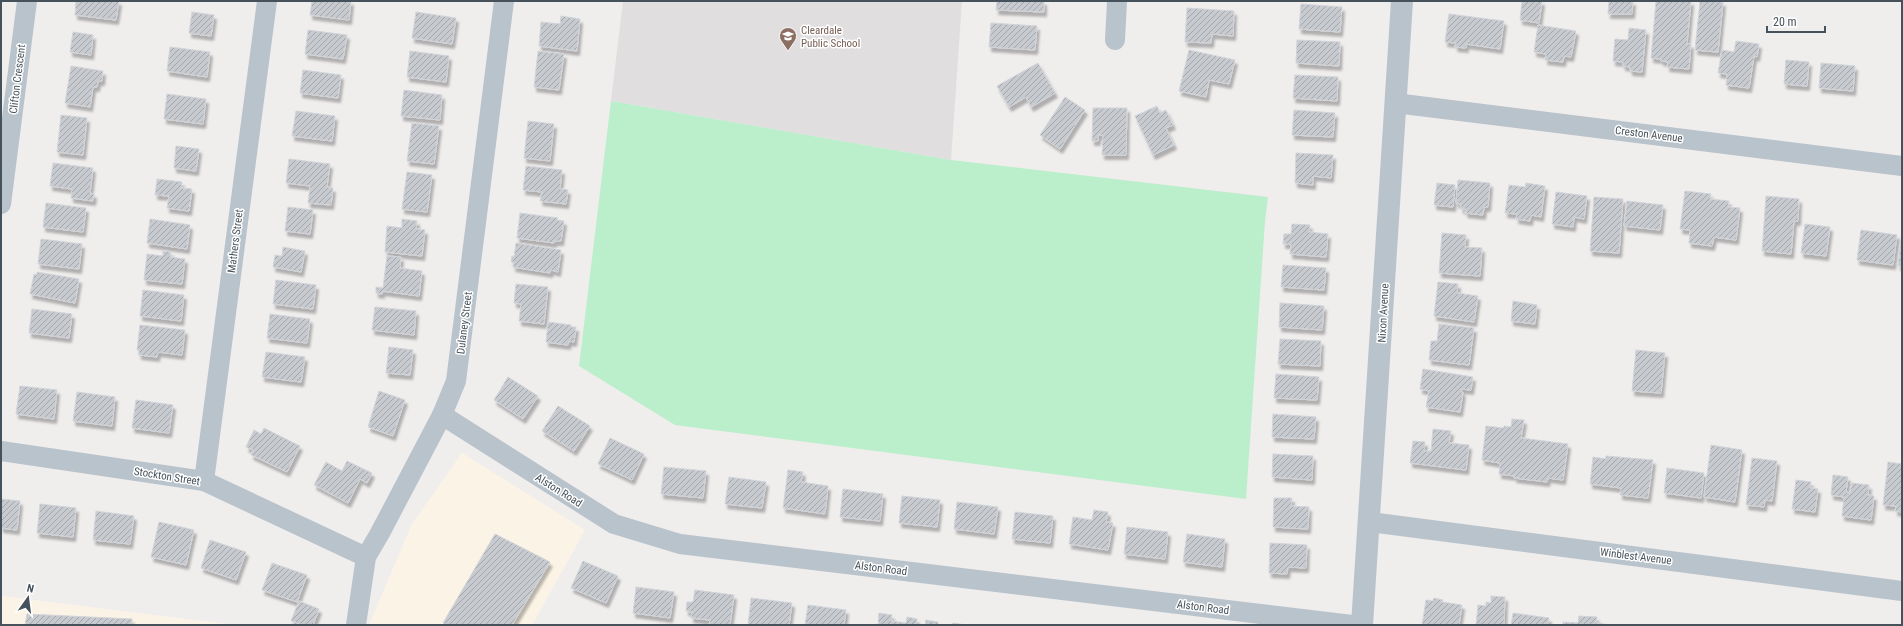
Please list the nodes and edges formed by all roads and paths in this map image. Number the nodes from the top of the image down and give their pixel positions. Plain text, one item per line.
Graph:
1 (27, 1) edge
2 (267, 1) edge
3 (504, 1) edge
4 (1117, 1) edge
5 (1402, 1) edge
6 (1114, 40) dead end
7 (1395, 103) junction
8 (1902, 166) edge
9 (1, 204) edge
10 (442, 415) junction
11 (1, 451) edge
12 (204, 481) junction
13 (1370, 522) junction
14 (366, 557) junction
15 (1902, 590) edge
16 (356, 625) edge
17 (1352, 625) edge
18 (1362, 625) edge

1 - 9 street, Clifton Crescent
2 - 12 street, Mathers Street
3 - 10 street, Dulaney Street
4 - 6 street
5 - 7 street, Nixon Avenue
7 - 8 street, Creston Avenue
7 - 13 street, Nixon Avenue
10 - 14 street, Dulaney Street
10 - 17 street, Alston Road
11 - 12 street, Stockton Street
12 - 14 street, Stockton Street
13 - 15 street, Winblest Avenue
13 - 18 street, Nixon Avenue
14 - 16 street, Dulaney Street

